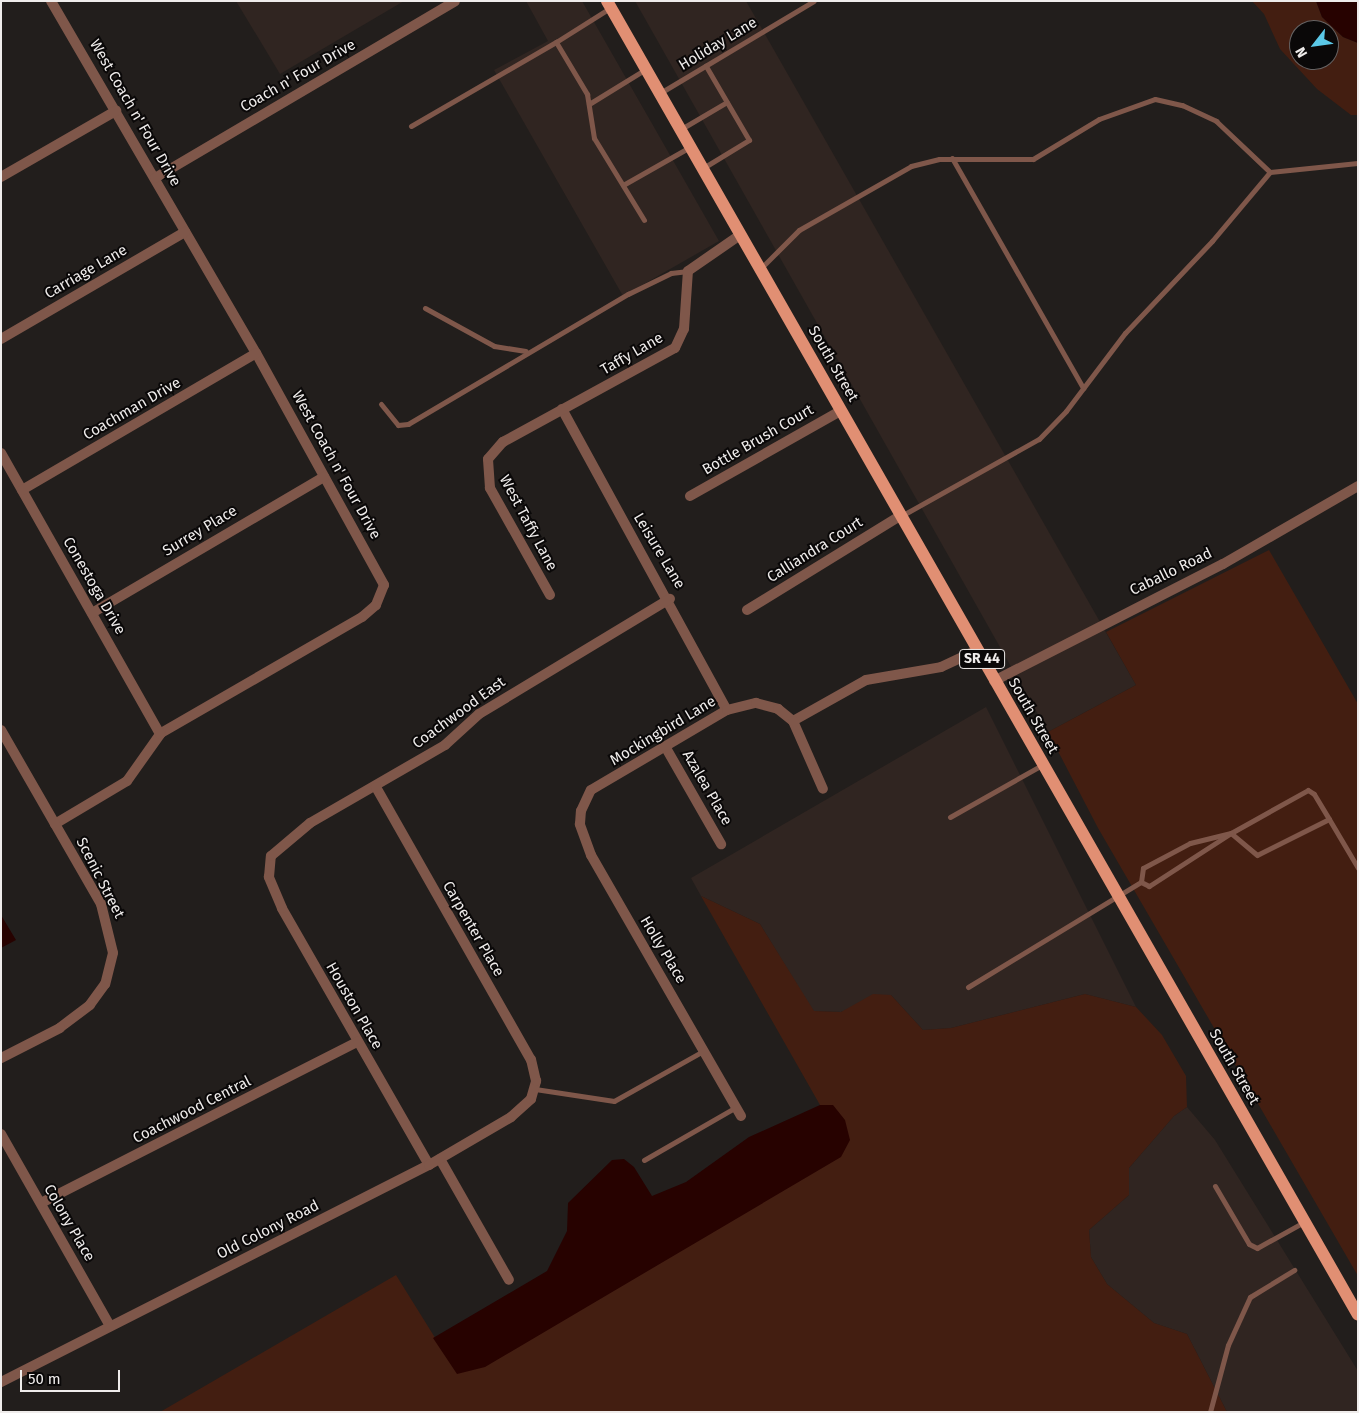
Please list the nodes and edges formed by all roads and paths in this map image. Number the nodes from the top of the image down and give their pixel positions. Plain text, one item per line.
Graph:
1 (51, 1) edge
2 (455, 1) edge
3 (814, 1) edge
4 (609, 4) edge
5 (556, 42) junction
6 (706, 66) junction
7 (646, 69) junction
8 (660, 93) junction
9 (727, 102) junction
10 (589, 104) junction
11 (116, 111) junction
12 (411, 126) dead end
13 (680, 129) junction
14 (690, 147) junction
15 (952, 158) junction
16 (1358, 163) edge
17 (703, 168) junction
18 (1270, 172) junction
19 (1, 177) edge
20 (155, 178) junction
21 (623, 185) junction
22 (644, 220) dead end
23 (185, 232) junction
24 (740, 235) junction
25 (760, 269) junction
26 (688, 271) junction
27 (424, 308) dead end
28 (1, 339) edge
29 (527, 351) junction
30 (256, 353) junction
31 (1084, 388) junction
32 (381, 404) dead end
33 (562, 409) junction
34 (840, 411) junction
35 (1, 453) edge
36 (487, 464) joint
37 (324, 477) junction
38 (1358, 486) edge
39 (22, 490) junction
40 (690, 496) dead end
41 (900, 516) junction
42 (550, 595) dead end
43 (670, 599) junction
44 (747, 610) dead end
45 (92, 613) junction
46 (977, 650) junction
47 (994, 681) junction
48 (727, 710) junction
49 (793, 721) junction
50 (1, 730) edge
51 (160, 734) junction
52 (666, 748) junction
53 (1043, 765) junction
54 (376, 787) junction
55 (823, 789) dead end
56 (587, 794) joint
57 (950, 817) dead end
58 (1329, 819) junction
59 (55, 824) junction
60 (1231, 833) junction
61 (722, 844) dead end
62 (271, 856) joint
63 (1358, 868) edge
64 (1142, 882) junction
65 (1118, 896) junction
66 (968, 987) dead end
67 (357, 1042) junction
68 (704, 1051) junction
69 (1, 1058) edge
70 (535, 1089) junction
71 (739, 1111) joint
72 (1, 1134) edge
73 (440, 1159) junction
74 (644, 1160) dead end
75 (429, 1165) junction
76 (1215, 1186) dead end
77 (41, 1203) junction
78 (1304, 1221) junction
79 (1294, 1270) dead end
80 (509, 1280) dead end
81 (1358, 1315) edge
82 (110, 1326) junction
83 (1, 1382) edge
84 (1210, 1412) edge

1 - 11 street, West Coach n' Four Drive
2 - 20 street, Coach n' Four Drive
3 - 6 lane, Holiday Lane
4 - 5 lane
4 - 7 main road, South Street / SR 44
5 - 10 lane
5 - 12 lane
6 - 8 lane, Holiday Lane
6 - 9 lane
7 - 8 main road, South Street / SR 44
7 - 10 lane
8 - 13 main road, South Street / SR 44
9 - 13 lane
9 - 17 lane
10 - 21 lane
11 - 19 street
11 - 20 street, West Coach n' Four Drive
13 - 14 main road, South Street / SR 44
14 - 17 main road, South Street / SR 44
14 - 21 lane
15 - 18 lane
15 - 25 lane
15 - 31 lane
16 - 18 lane
17 - 24 main road, South Street / SR 44
18 - 31 lane
20 - 23 street, West Coach n' Four Drive
21 - 22 lane
23 - 28 street, Carriage Lane
23 - 30 street, West Coach n' Four Drive
24 - 25 main road, South Street / SR 44
24 - 26 street
25 - 34 main road, South Street / SR 44
26 - 29 lane
26 - 33 street, Taffy Lane
27 - 29 lane
29 - 32 lane
30 - 37 street, West Coach n' Four Drive
30 - 39 street, Coachman Drive
31 - 41 lane
33 - 36 street, Taffy Lane
33 - 43 street, Leisure Lane
34 - 40 street, Bottle Brush Court
34 - 41 main road, South Street / SR 44
35 - 39 street, Conestoga Drive
36 - 42 street, West Taffy Lane
37 - 45 street, Surrey Place
37 - 51 street, West Coach n' Four Drive
38 - 47 street, Caballo Road
39 - 45 street, Conestoga Drive
41 - 44 street, Calliandra Court
41 - 46 main road, South Street / SR 44
43 - 48 street, Leisure Lane
43 - 54 street, Coachwood East
45 - 51 street, Conestoga Drive
46 - 47 main road, South Street / SR 44
46 - 49 street
47 - 53 main road, South Street / SR 44
48 - 49 street, Mockingbird Lane
48 - 52 street, Mockingbird Lane
49 - 55 street
50 - 59 street, Scenic Street
51 - 59 street, West Coach n' Four Drive
52 - 56 street, Mockingbird Lane
52 - 61 street, Azalea Place
53 - 57 lane
53 - 65 main road, South Street / SR 44
54 - 62 street, Coachwood East
54 - 70 street, Carpenter Place
56 - 68 street, Holly Place
58 - 60 lane
58 - 60 lane
58 - 63 lane
59 - 69 street, Scenic Street
60 - 64 lane
60 - 64 lane
62 - 67 street, Houston Place
64 - 65 lane
65 - 66 lane
65 - 78 main road, South Street / SR 44
67 - 75 street, Houston Place
67 - 77 street, Coachwood Central
68 - 70 lane
68 - 71 street, Holly Place
70 - 73 street, Old Colony Road
71 - 74 lane
72 - 77 street, Colony Place
73 - 75 street, Old Colony Road
73 - 80 street
75 - 82 street, Old Colony Road
76 - 78 lane
77 - 82 street, Colony Place
78 - 81 main road, South Street / SR 44
79 - 84 lane
82 - 83 street, Old Colony Road

